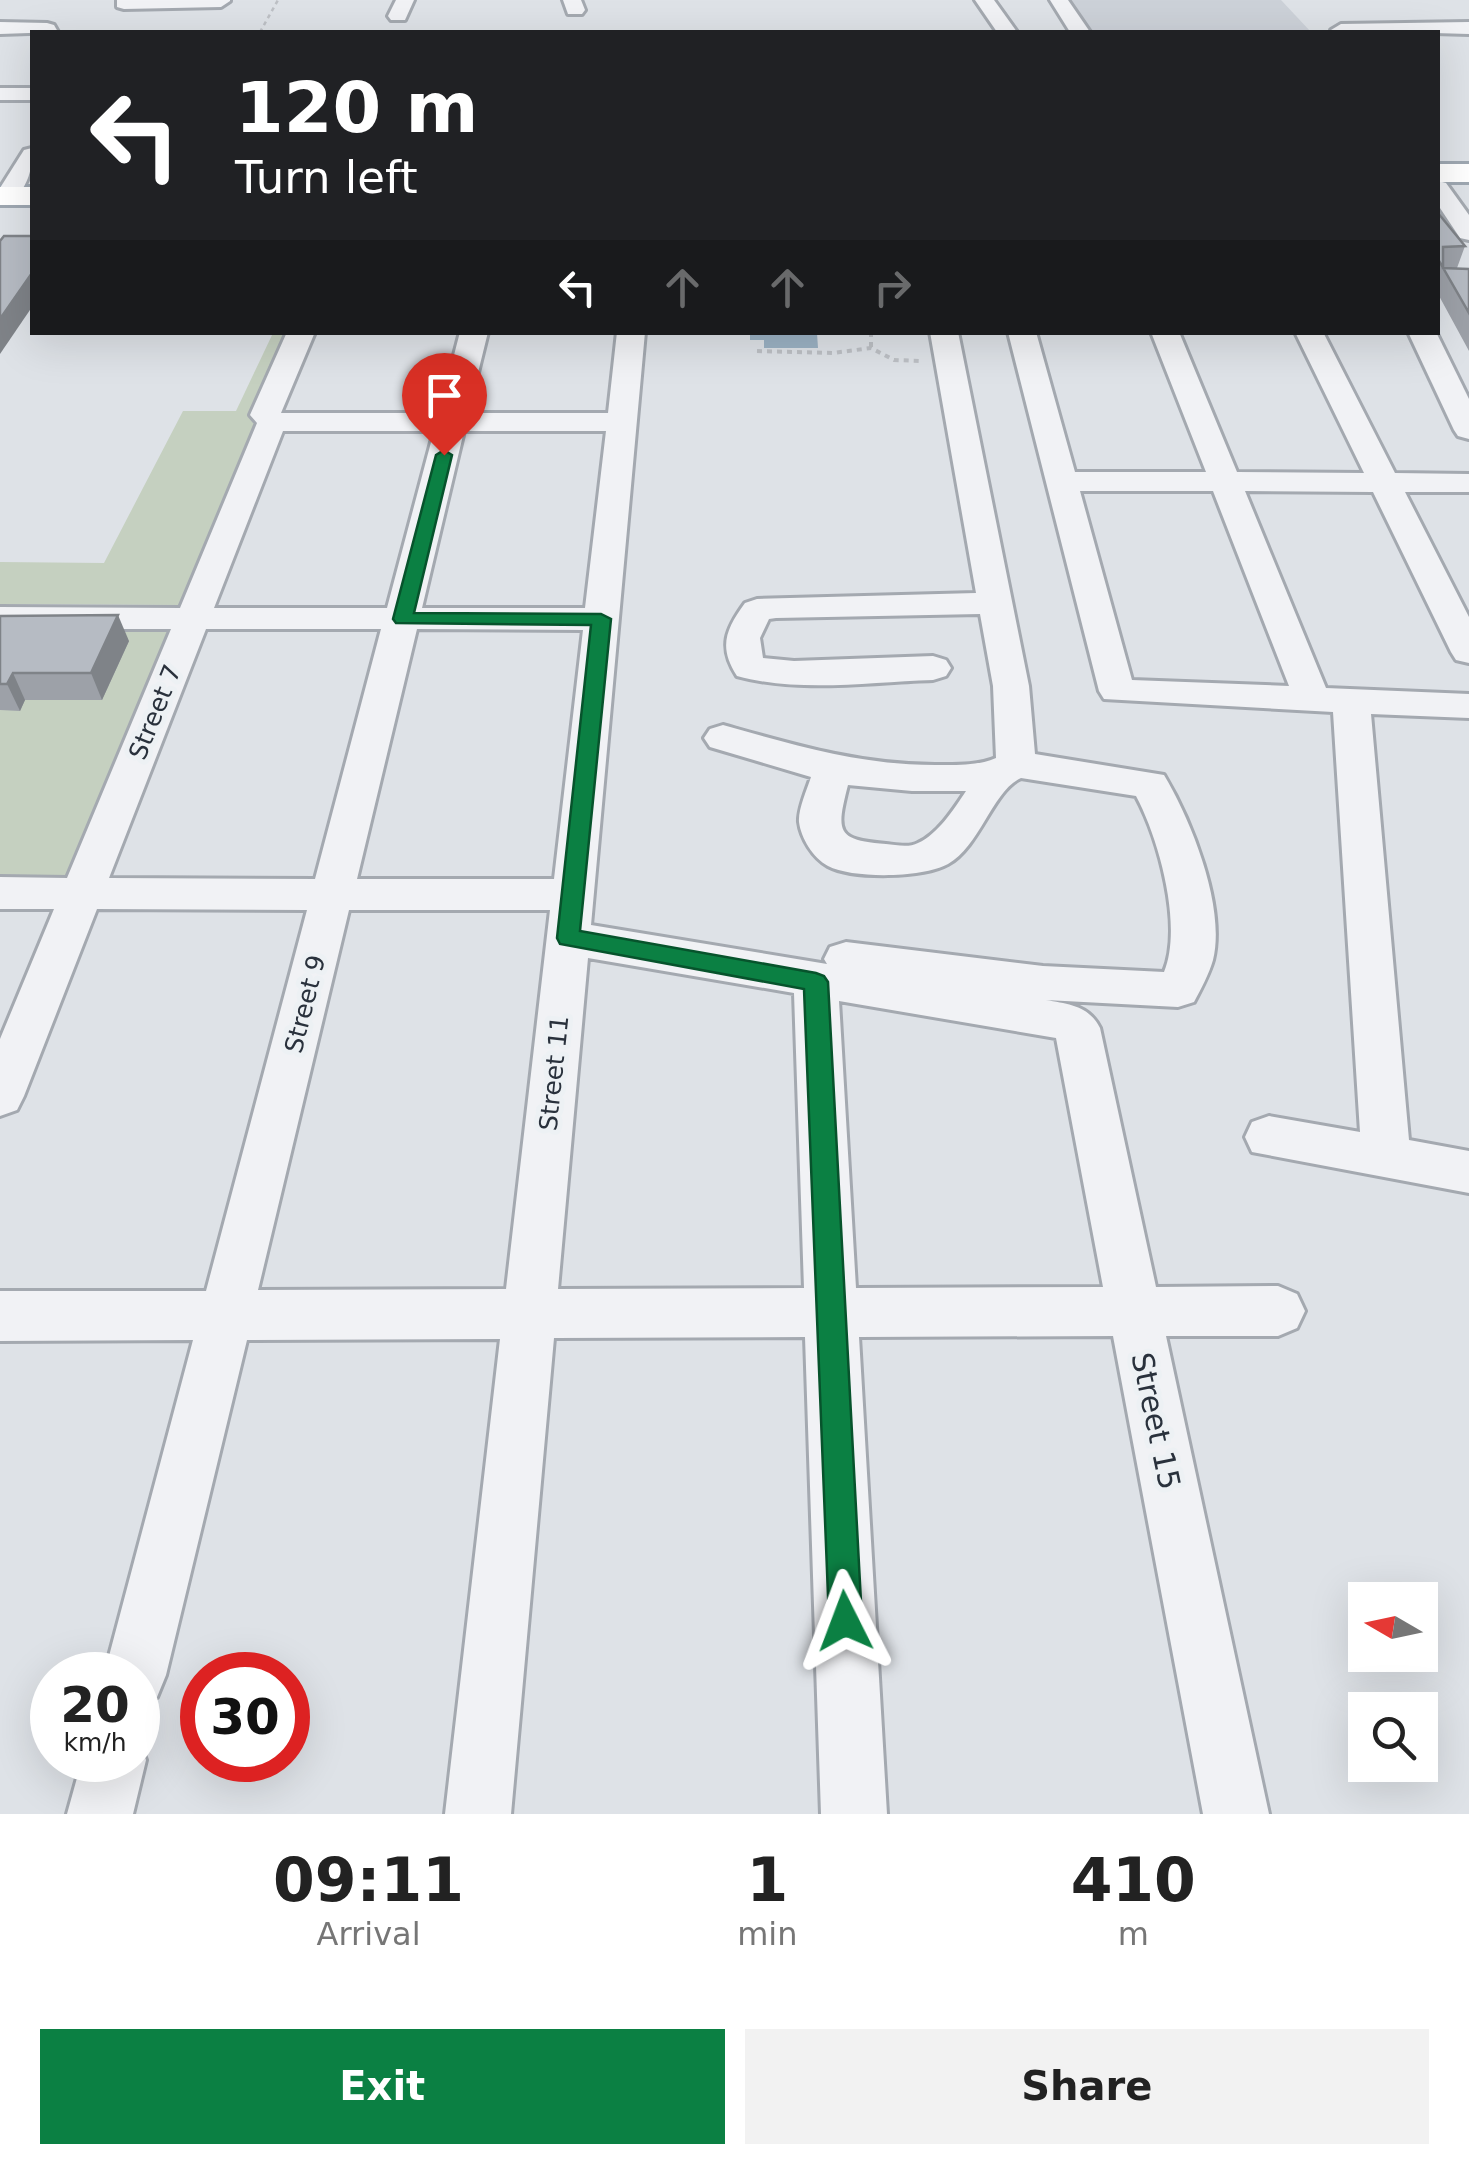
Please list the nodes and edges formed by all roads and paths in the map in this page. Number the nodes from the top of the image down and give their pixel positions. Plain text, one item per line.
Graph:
1 (278, 0) edge
2 (984, 0) edge
3 (1060, 0) edge
4 (221, 1) edge
5 (122, 7) edge
6 (0, 28) edge
7 (47, 30) edge
8 (261, 30) edge
9 (1006, 30) edge
10 (1079, 30) edge
11 (0, 94) edge
12 (30, 94) edge
13 (30, 159) edge
14 (1469, 159) edge
15 (1440, 160) edge
16 (1440, 173) edge
17 (1469, 173) edge
18 (15, 190) edge
19 (1440, 191) edge
20 (1469, 234) edge
21 (300, 335) edge
22 (473, 335) edge
23 (631, 335) edge
24 (871, 335) edge
25 (1023, 335) edge
26 (1166, 335) edge
27 (1310, 335) edge
28 (1423, 335) edge
29 (946, 347) edge
30 (872, 348) junction
31 (757, 350) dead end
32 (272, 422) junction
33 (452, 422) junction
34 (622, 422) junction
35 (1469, 430) edge
36 (1062, 481) junction
37 (1225, 482) junction
38 (1383, 482) junction
39 (1469, 483) edge
40 (995, 603) junction
41 (0, 618) edge
42 (193, 618) junction
43 (403, 619) junction
44 (601, 619) junction
45 (1469, 652) edge
46 (932, 668) dead end
47 (1332, 702) junction
48 (1469, 706) edge
49 (722, 738) dead end
50 (1006, 771) junction
51 (832, 772) junction
52 (0, 893) edge
53 (82, 893) junction
54 (332, 894) junction
55 (585, 921) junction
56 (816, 982) junction
57 (0, 1096) edge
58 (1270, 1137) dead end
59 (1386, 1158) junction
60 (1469, 1172) edge
61 (1278, 1310) dead end
62 (1133, 1311) junction
63 (832, 1312) junction
64 (226, 1314) junction
65 (530, 1314) junction
66 (0, 1316) edge
67 (142, 1652) edge
68 (108, 1782) edge
69 (100, 1814) edge
70 (478, 1814) edge
71 (854, 1814) edge
72 (1236, 1814) edge

1 - 8 path
2 - 9 street
3 - 10 street
4 - 5 street
6 - 7 street
11 - 12 street
13 - 18 street
14 - 15 main road
16 - 17 main road
19 - 20 street
21 - 32 street, Street 7
22 - 33 street, Street 9
23 - 34 street, Street 11
24 - 30 path
25 - 36 street
26 - 37 street
27 - 38 street
28 - 35 street
29 - 30 path
29 - 40 street
30 - 31 path
32 - 33 street
32 - 42 street, Street 7
33 - 34 street
33 - 43 street, Street 9
34 - 44 street, Street 11
36 - 37 street
36 - 47 street
37 - 38 street
37 - 47 street
38 - 39 street
38 - 45 street
40 - 46 street
40 - 50 street
41 - 42 street
42 - 43 street
42 - 53 street, Street 7
43 - 44 street
43 - 54 street, Street 9
44 - 55 street, Street 11
47 - 48 street
47 - 59 street
49 - 51 street
50 - 51 street
50 - 51 street
50 - 55 street
52 - 53 street
53 - 54 street
53 - 57 street, Street 7
54 - 55 street
54 - 64 street, Street 9
55 - 56 street
55 - 65 street, Street 11
56 - 62 street, Street 15
56 - 63 street
58 - 59 street
59 - 60 street
61 - 62 street
62 - 63 street
62 - 72 street, Street 15
63 - 65 street
63 - 71 street
64 - 65 street
64 - 66 street
64 - 67 street, Street 9
65 - 70 street, Street 11
68 - 69 street

